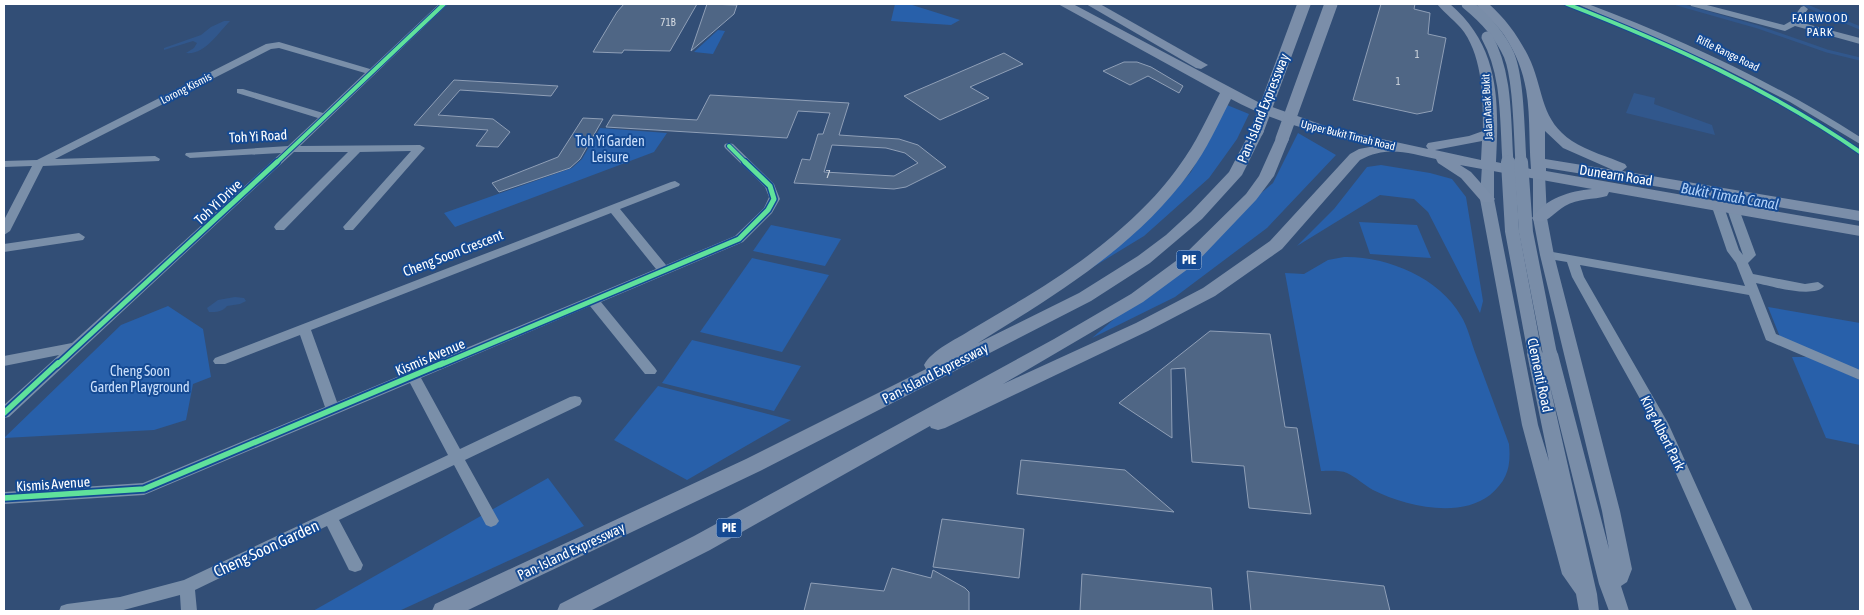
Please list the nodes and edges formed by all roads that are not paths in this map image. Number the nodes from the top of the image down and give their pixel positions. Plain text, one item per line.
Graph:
1 (444, 4) edge
2 (1064, 4) edge
3 (1092, 4) edge
4 (1304, 4) edge
5 (1331, 4) edge
6 (1443, 4) edge
7 (1456, 4) edge
8 (1467, 4) edge
9 (1482, 4) edge
10 (1581, 4) edge
11 (1694, 4) edge
12 (1804, 9) dead end
13 (1794, 24) junction
14 (1860, 41) edge
15 (372, 72) junction
16 (240, 91) dead end
17 (1227, 92) junction
18 (1536, 112) junction
19 (1488, 113) junction
20 (324, 117) junction
21 (1489, 134) junction
22 (1859, 139) edge
23 (729, 146) dead end
24 (1396, 147) junction
25 (358, 148) junction
26 (291, 150) junction
27 (1433, 150) junction
28 (190, 155) dead end
29 (1514, 155) junction
30 (155, 159) dead end
31 (1489, 160) junction
32 (39, 163) junction
33 (4, 164) edge
34 (1538, 169) junction
35 (674, 184) dead end
36 (1687, 187) junction
37 (1640, 193) junction
38 (1487, 199) junction
39 (613, 208) junction
40 (1726, 208) junction
41 (1860, 216) edge
42 (1542, 224) junction
43 (280, 227) dead end
44 (349, 227) dead end
45 (4, 231) edge
46 (1860, 231) edge
47 (1494, 232) junction
48 (1728, 234) junction
49 (79, 237) dead end
50 (1744, 237) junction
51 (4, 248) edge
52 (1546, 256) junction
53 (1572, 260) junction
54 (1742, 262) junction
55 (664, 271) junction
56 (1748, 277) junction
57 (1818, 286) dead end
58 (1754, 292) junction
59 (593, 300) junction
60 (304, 328) junction
61 (76, 347) junction
62 (1542, 354) junction
63 (4, 361) edge
64 (220, 361) dead end
65 (650, 372) dead end
66 (1860, 375) edge
67 (413, 376) junction
68 (927, 377) junction
69 (576, 401) dead end
70 (333, 410) junction
71 (4, 413) edge
72 (886, 439) junction
73 (456, 458) junction
74 (4, 498) edge
75 (330, 518) junction
76 (490, 521) dead end
77 (355, 565) dead end
78 (1609, 584) junction
79 (187, 586) junction
80 (1588, 603) edge
81 (67, 611) edge
82 (189, 611) edge
83 (443, 611) edge
84 (568, 611) edge
85 (1619, 611) edge
86 (1745, 611) edge

1 - 15 street, Toh Yi Drive
2 - 17 highway, Upper Bukit Timah Road
3 - 27 highway, Upper Bukit Timah Road
4 - 68 highway, Pan-Island Expressway / PIE, bridge
5 - 72 highway, Pan-Island Expressway / PIE, bridge
6 - 19 highway, Jalan Anak Bukit
7 - 29 main road, Jalan Anak Bukit, bridge
8 - 29 main road, Jalan Anak Bukit, bridge
9 - 18 highway
10 - 22 street, Rifle Range Road
11 - 13 street
12 - 13 street
13 - 14 street
15 - 20 street, Toh Yi Drive
15 - 32 street, Lorong Kismis
16 - 20 street
17 - 24 highway, Upper Bukit Timah Road
17 - 68 highway
18 - 19 highway
18 - 34 highway
18 - 36 highway
19 - 21 highway, Jalan Anak Bukit
20 - 26 street, Toh Yi Drive
21 - 27 highway
21 - 31 highway, Jalan Anak Bukit
23 - 55 street, Kismis Avenue
24 - 27 highway, Upper Bukit Timah Road
24 - 72 highway
25 - 26 street, Toh Yi Road
25 - 43 street
25 - 44 street, Toh Yi Road
26 - 28 street, Toh Yi Road
26 - 61 street, Toh Yi Drive
27 - 31 highway, Upper Bukit Timah Road
27 - 38 highway
29 - 62 main road, Clementi Road, bridge
30 - 32 street
31 - 34 highway, Upper Bukit Timah Road
31 - 38 main road, Clementi Road
32 - 33 street, Lorong Kismis
32 - 45 street
34 - 36 highway, Dunearn Road
34 - 37 highway
34 - 42 main road
35 - 39 street, Cheng Soon Crescent
36 - 41 highway, Dunearn Road
37 - 40 highway
37 - 42 highway
38 - 47 main road, Clementi Road
39 - 55 street
39 - 60 street, Cheng Soon Crescent
40 - 46 highway
40 - 48 street
40 - 50 street
42 - 47 main road
42 - 52 main road
47 - 80 main road, Clementi Road
48 - 50 street
48 - 54 street
49 - 51 street
50 - 54 street
52 - 53 street
52 - 78 main road
53 - 58 street
53 - 86 street, King Albert Park
54 - 56 street
55 - 59 street, Kismis Avenue
56 - 57 street
56 - 58 street
58 - 66 street
59 - 65 street
59 - 67 street, Kismis Avenue
60 - 64 street, Cheng Soon Crescent
60 - 70 street
61 - 63 street
61 - 71 street, Toh Yi Drive
62 - 78 main road, Clementi Road
62 - 80 main road, Clementi Road
67 - 70 street, Kismis Avenue
67 - 73 street
68 - 83 highway, Pan-Island Expressway / PIE
69 - 73 street, Cheng Soon Garden
70 - 74 street, Kismis Avenue
72 - 84 highway, Pan-Island Expressway / PIE
73 - 75 street, Cheng Soon Garden
73 - 76 street
75 - 77 street
75 - 79 street, Cheng Soon Garden
78 - 85 main road, Clementi Road
79 - 81 street, Cheng Soon Garden
79 - 82 street

